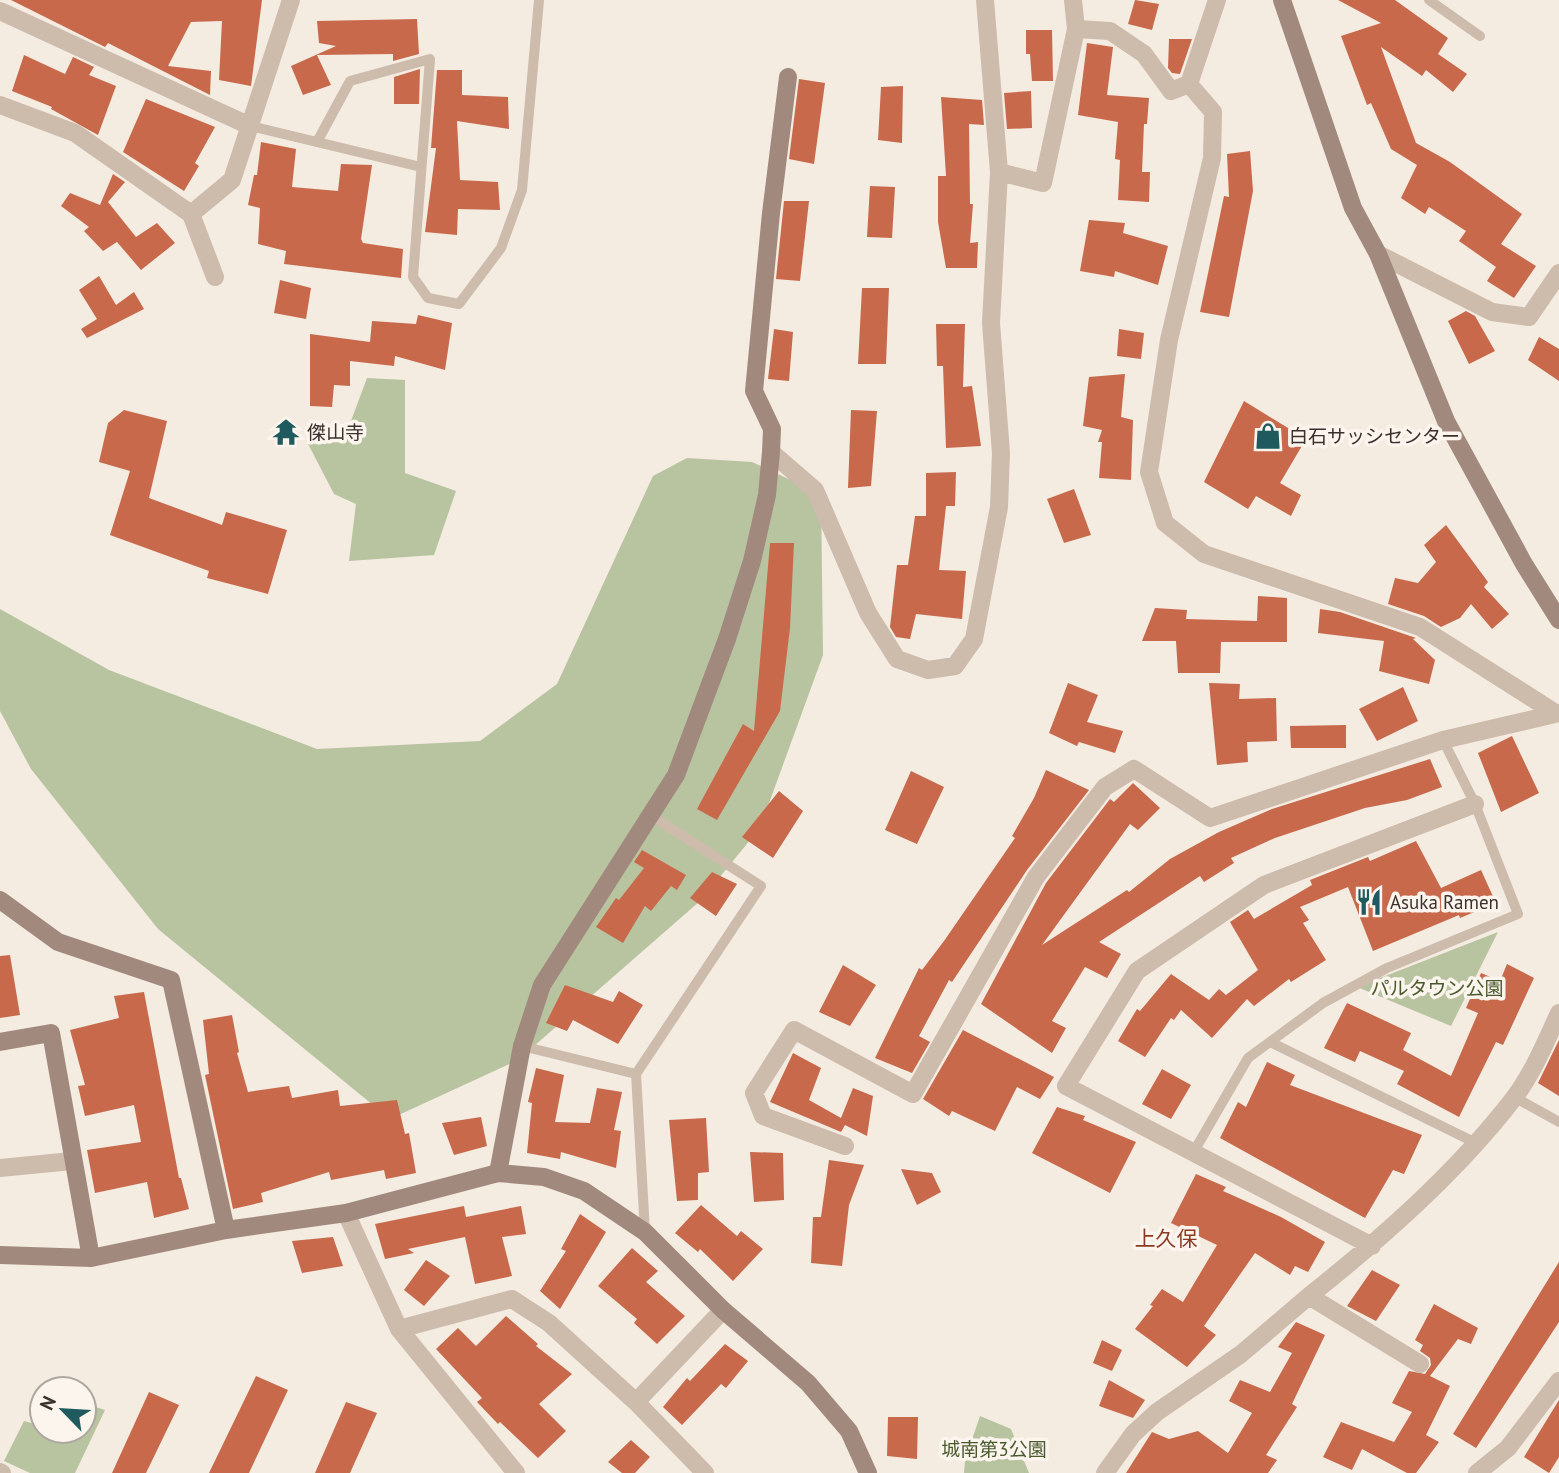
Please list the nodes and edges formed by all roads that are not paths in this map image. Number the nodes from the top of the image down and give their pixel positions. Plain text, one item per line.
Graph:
1 (291, 0) edge
2 (540, 0) edge
3 (985, 0) edge
4 (1073, 0) edge
5 (1217, 0) edge
6 (1282, 0) edge
7 (1429, 0) edge
8 (0, 11) edge
9 (1076, 29) junction
10 (1480, 36) dead end
11 (788, 77) dead end
12 (1189, 84) junction
13 (0, 105) edge
14 (250, 126) junction
15 (317, 142) junction
16 (422, 167) junction
17 (999, 172) junction
18 (191, 214) junction
19 (1378, 254) junction
20 (1559, 273) edge
21 (215, 277) dead end
22 (771, 452) junction
23 (1559, 620) edge
24 (1556, 712) edge
25 (1443, 740) junction
26 (1475, 804) junction
27 (650, 815) junction
28 (0, 900) edge
29 (1559, 1013) edge
30 (0, 1042) edge
31 (1270, 1042) junction
32 (522, 1046) junction
33 (636, 1074) junction
34 (1514, 1097) junction
35 (1559, 1122) edge
36 (1474, 1142) junction
37 (845, 1146) dead end
38 (1193, 1153) junction
39 (72, 1161) junction
40 (0, 1168) edge
41 (498, 1173) junction
42 (346, 1213) junction
43 (226, 1230) junction
44 (645, 1232) junction
45 (1372, 1246) junction
46 (0, 1255) edge
47 (92, 1258) junction
48 (1309, 1296) junction
49 (723, 1310) junction
50 (399, 1329) junction
51 (1420, 1364) dead end
52 (1559, 1381) edge
53 (636, 1402) junction
54 (701, 1472) edge
55 (516, 1473) edge
56 (868, 1473) edge
57 (1105, 1473) edge
58 (1477, 1473) edge

1 - 14 street
2 - 16 lane
3 - 17 street
4 - 9 street
5 - 12 street
6 - 19 street
7 - 10 lane
8 - 14 street
9 - 12 street
9 - 17 street
11 - 22 street
12 - 24 street
13 - 18 street
14 - 15 lane
14 - 18 street
15 - 16 lane
15 - 16 lane
17 - 22 street
18 - 21 street
19 - 20 street
19 - 23 street
22 - 27 street
24 - 25 street
25 - 26 lane
25 - 37 street
26 - 31 lane
26 - 38 street
27 - 32 street
27 - 33 lane
28 - 43 street
29 - 34 street
30 - 39 street
31 - 36 lane
31 - 38 lane
32 - 33 lane
32 - 41 street
33 - 44 lane
34 - 35 lane
34 - 36 street
36 - 45 street
38 - 45 street
39 - 40 street
39 - 47 street
41 - 42 street
41 - 44 street
42 - 43 street
42 - 50 street
43 - 47 street
44 - 49 street
45 - 48 street
46 - 47 street
48 - 51 street
48 - 57 street
49 - 53 street
49 - 56 street
50 - 53 street
50 - 55 street
52 - 58 street
53 - 54 street

